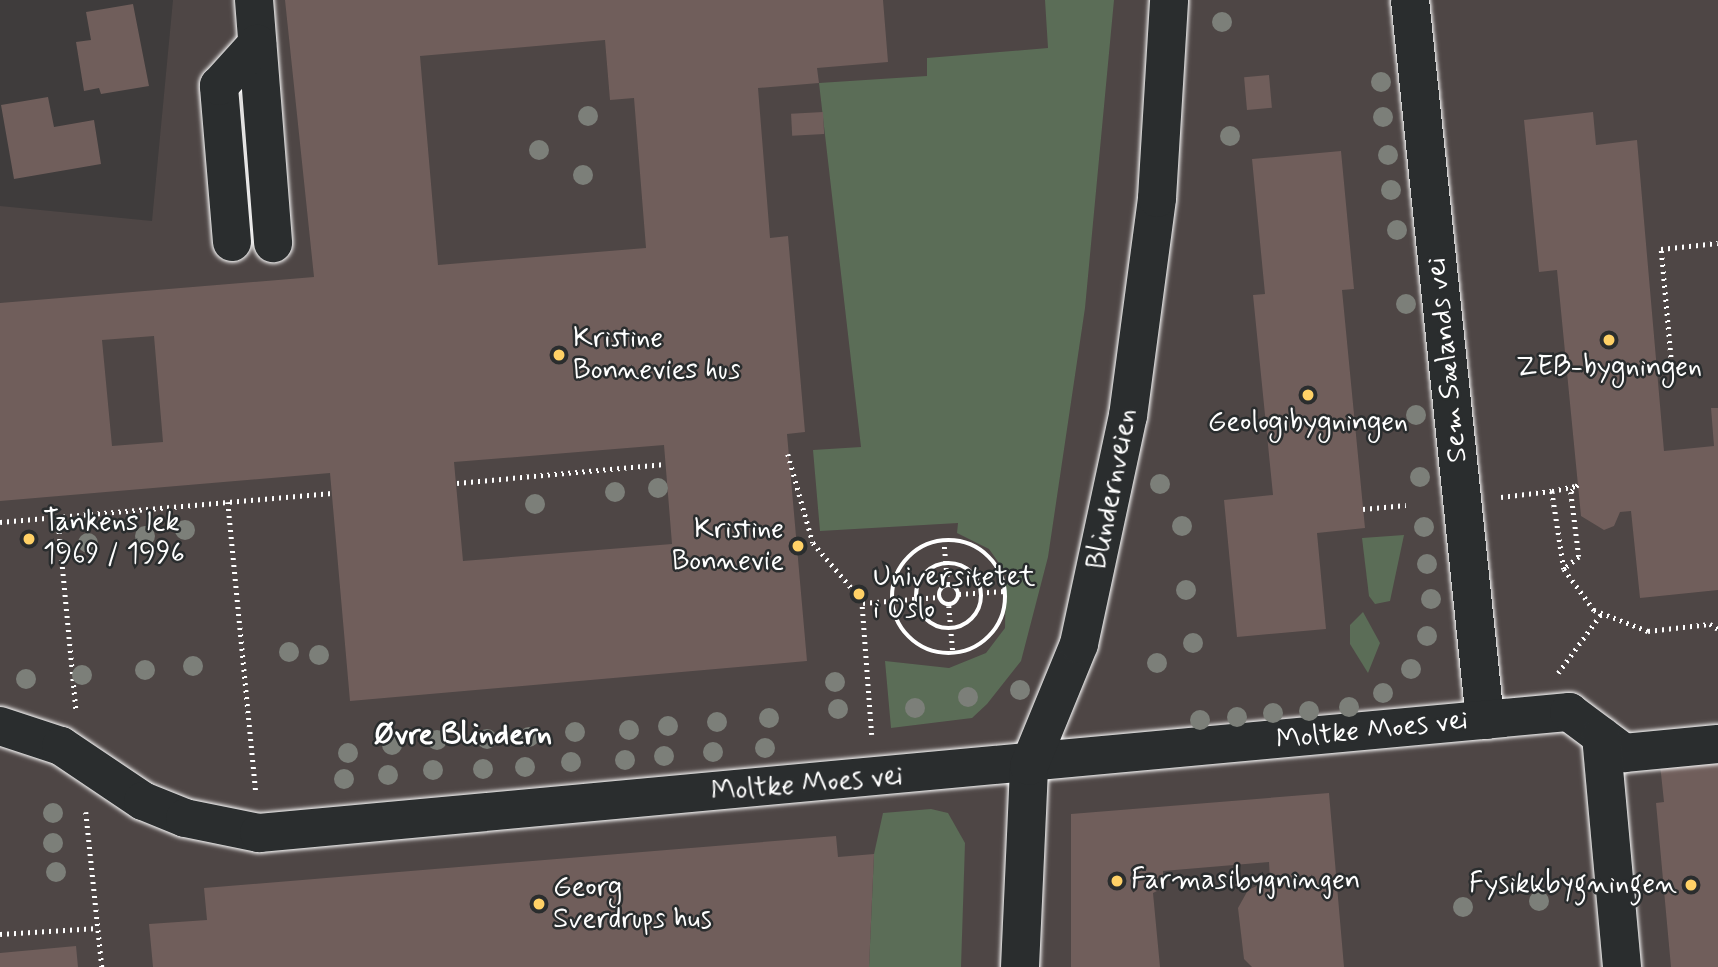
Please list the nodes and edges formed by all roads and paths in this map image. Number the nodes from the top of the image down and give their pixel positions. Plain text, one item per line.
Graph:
1 (254, 0) edge
2 (1169, 0) edge
3 (1410, 0) edge
4 (257, 44) junction
5 (232, 242) dead end
6 (273, 243) dead end
7 (1718, 243) edge
8 (1672, 371) dead end
9 (788, 454) dead end
10 (665, 464) dead end
11 (457, 483) dead end
12 (1552, 491) junction
13 (332, 493) dead end
14 (1463, 501) junction
15 (228, 502) junction
16 (1406, 506) dead end
17 (1363, 509) dead end
18 (58, 518) junction
19 (0, 522) edge
20 (944, 540) junction
21 (947, 563) junction
22 (1564, 569) junction
23 (948, 585) junction
24 (1005, 591) junction
25 (981, 592) junction
26 (959, 594) junction
27 (939, 597) junction
28 (916, 599) junction
29 (892, 601) junction
30 (863, 603) junction
31 (950, 606) junction
32 (1601, 614) junction
33 (951, 628) junction
34 (1718, 629) edge
35 (953, 653) junction
36 (1566, 663) dead end
37 (76, 711) dead end
38 (1485, 720) junction
39 (0, 726) edge
40 (873, 743) dead end
41 (1718, 744) edge
42 (1612, 745) junction
43 (1029, 766) junction
44 (257, 800) dead end
45 (86, 805) dead end
46 (98, 928) junction
47 (0, 934) edge
48 (102, 967) edge
49 (1020, 967) edge
50 (1622, 967) edge

1 - 4 street
2 - 43 street, Blindernveien
3 - 14 street, Sem Sælands vei
4 - 5 street
4 - 6 street
7 - 8 path
9 - 30 path
10 - 11 path
12 - 14 path
12 - 22 path
12 - 22 path
13 - 15 path
14 - 38 street, Sem Sælands vei
15 - 18 path
15 - 44 path
16 - 17 path
18 - 19 path
18 - 37 path
20 - 21 path
20 - 24 path
20 - 29 path
21 - 23 path
21 - 25 path
21 - 28 path
22 - 32 path
23 - 26 path
23 - 27 path
24 - 25 path
24 - 35 path
25 - 26 path
25 - 33 path
26 - 31 path
27 - 28 path
27 - 31 path
28 - 29 path
28 - 33 path
29 - 30 path
29 - 35 path
30 - 40 path
31 - 33 path
32 - 34 path
32 - 36 path
33 - 35 path
38 - 42 street, Moltke Moes vei
38 - 43 street, Moltke Moes vei
39 - 43 street, Moltke Moes vei
41 - 42 street
42 - 50 street
43 - 49 street, Blindernveien
45 - 46 path
46 - 47 path
46 - 48 path

